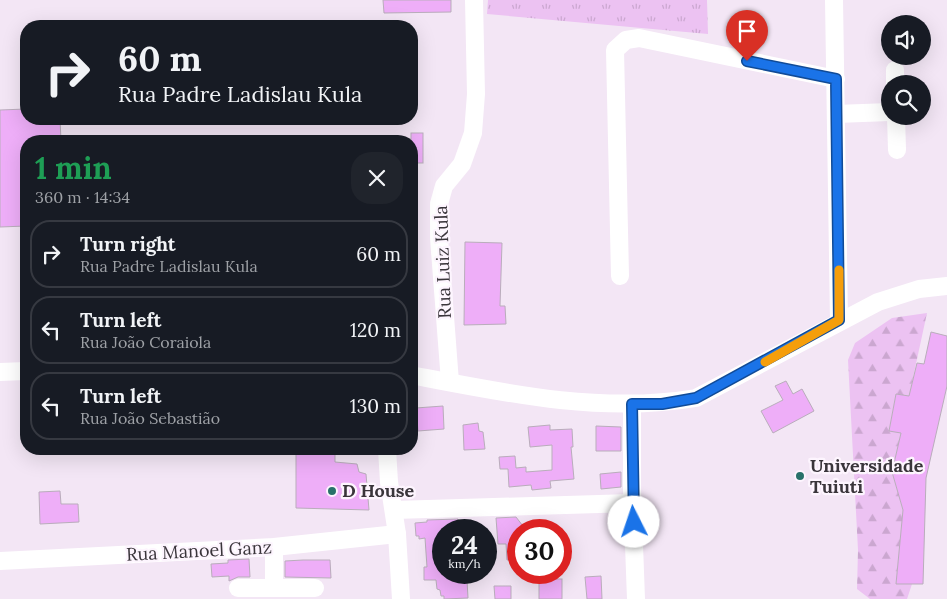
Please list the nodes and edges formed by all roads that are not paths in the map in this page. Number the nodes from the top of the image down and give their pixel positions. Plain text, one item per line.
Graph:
1 (474, 0) edge
2 (834, 0) edge
3 (836, 79) junction
4 (881, 112) edge
5 (836, 114) junction
6 (897, 125) edge
7 (898, 150) dead end
8 (620, 276) dead end
9 (947, 286) edge
10 (839, 320) junction
11 (20, 371) edge
12 (0, 372) edge
13 (418, 376) edge
14 (450, 382) junction
15 (632, 404) junction
16 (387, 455) edge
17 (632, 503) junction
18 (394, 510) junction
19 (397, 534) junction
20 (274, 547) junction
21 (0, 561) edge
22 (238, 588) dead end
23 (274, 588) junction
24 (314, 588) dead end
25 (401, 599) edge
26 (636, 599) edge

1 - 14 street, Rua Luiz Kula
2 - 3 street
3 - 5 street
3 - 8 street
4 - 5 street
5 - 10 street
6 - 7 street
9 - 10 street
10 - 15 street
11 - 12 street
13 - 14 street
14 - 15 street
15 - 17 street
16 - 18 street
17 - 18 street
17 - 26 street
18 - 19 street
19 - 20 street, Rua Manoel Ganz
19 - 25 street
20 - 21 street, Rua Manoel Ganz
20 - 23 street
22 - 23 street
23 - 24 street

